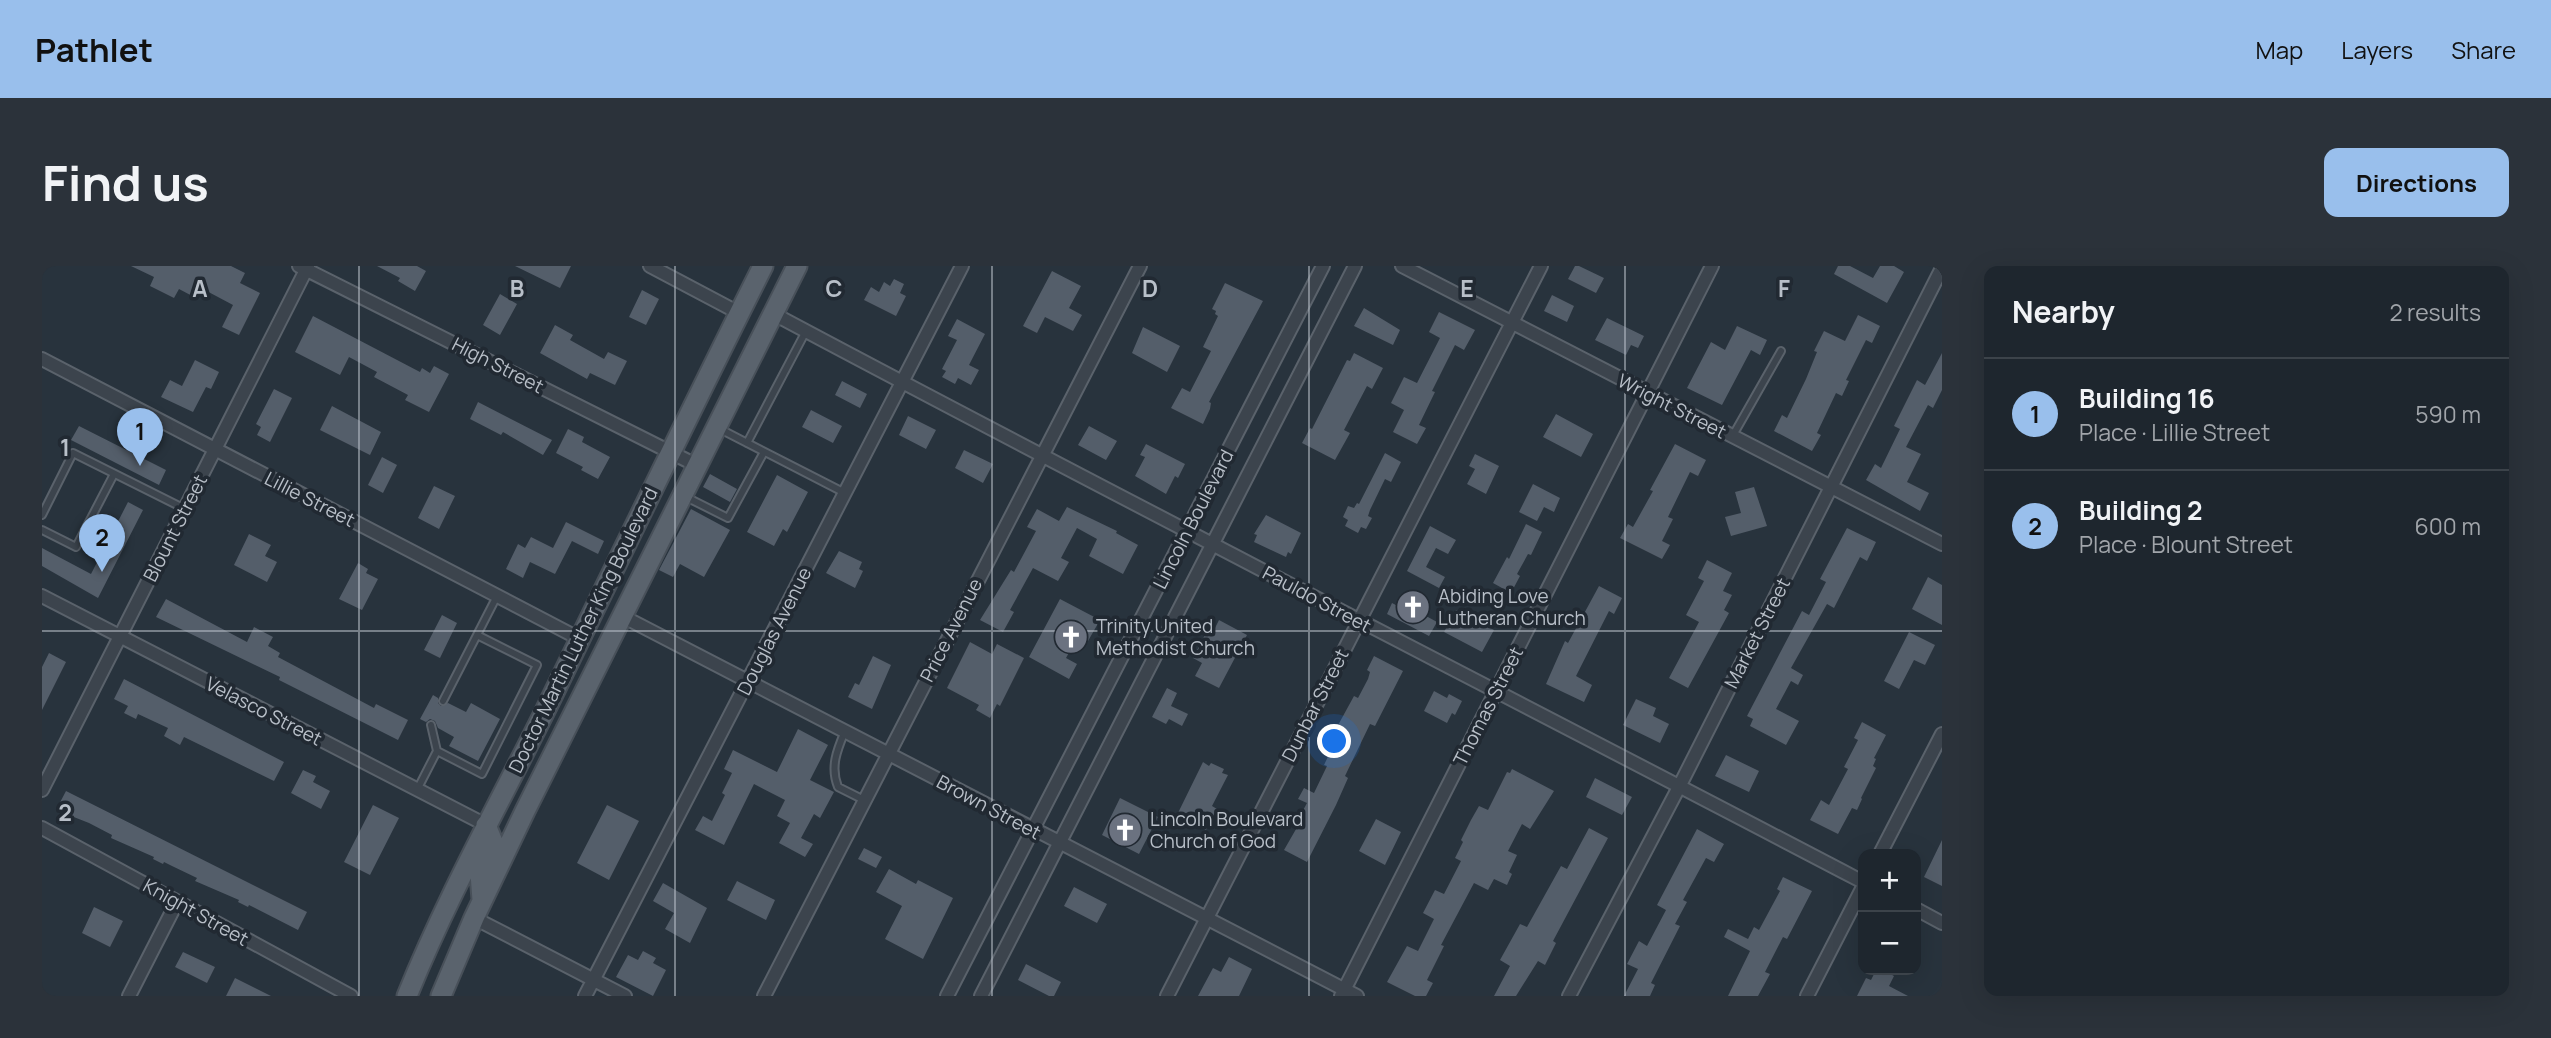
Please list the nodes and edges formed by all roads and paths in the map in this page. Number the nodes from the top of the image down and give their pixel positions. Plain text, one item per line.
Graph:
1 (650, 266) edge
2 (763, 266) edge
3 (788, 266) edge
4 (797, 266) edge
5 (962, 266) edge
6 (1140, 266) edge
7 (1323, 266) edge
8 (1355, 266) edge
9 (1402, 266) edge
10 (1541, 266) edge
11 (1712, 266) edge
12 (304, 267) edge
13 (1942, 268) edge
14 (786, 287) junction
15 (740, 313) junction
16 (772, 313) junction
17 (1512, 323) junction
18 (806, 331) junction
19 (1781, 351) dead end
20 (42, 359) edge
21 (903, 382) junction
22 (1647, 393) junction
23 (715, 427) junction
24 (1732, 437) junction
25 (747, 443) junction
26 (215, 450) junction
27 (670, 452) junction
28 (764, 452) junction
29 (1043, 454) junction
30 (696, 465) junction
31 (114, 474) junction
32 (1830, 488) junction
33 (845, 493) junction
34 (681, 494) junction
35 (185, 509) junction
36 (42, 515) edge
37 (42, 530) edge
38 (1188, 530) junction
39 (1213, 543) junction
40 (1942, 544) edge
41 (42, 596) edge
42 (497, 596) junction
43 (622, 616) junction
44 (1358, 621) junction
45 (477, 635) junction
46 (121, 636) junction
47 (578, 638) junction
48 (749, 681) junction
49 (1496, 691) junction
50 (443, 701) dead end
51 (544, 712) junction
52 (431, 725) dead end
53 (845, 731) junction
54 (1942, 734) edge
55 (437, 751) junction
56 (888, 754) junction
57 (1679, 787) junction
58 (42, 790) edge
59 (417, 790) junction
60 (864, 800) junction
61 (525, 811) junction
62 (486, 825) junction
63 (42, 828) edge
64 (1033, 829) junction
65 (1059, 843) junction
66 (1883, 849) edge
67 (1858, 879) edge
68 (1858, 897) edge
69 (177, 902) junction
70 (478, 909) junction
71 (1921, 912) edge
72 (1206, 919) junction
73 (1942, 923) edge
74 (593, 979) junction
75 (1342, 993) edge
76 (129, 996) edge
77 (351, 996) edge
78 (407, 996) edge
79 (441, 996) edge
80 (585, 996) edge
81 (625, 996) edge
82 (764, 996) edge
83 (947, 996) edge
84 (981, 996) edge
85 (1167, 996) edge
86 (1357, 996) edge
87 (1569, 996) edge
88 (1807, 996) edge

1 - 15 street
2 - 15 main road, Doctor Martin Luther King Boulevard
3 - 14 main road
4 - 14 main road, Doctor Martin Luther King Boulevard
5 - 21 street, Douglas Avenue
6 - 29 street, Price Avenue
7 - 38 street, Lincoln Boulevard
8 - 39 street, Lincoln Boulevard
9 - 17 street, Wright Street
10 - 17 street, Dunbar Street
11 - 22 street, Thomas Street
12 - 26 street, Blount Street
12 - 27 street, High Street
13 - 32 street, Market Street
14 - 16 main road, Doctor Martin Luther King Boulevard
15 - 27 main road, Doctor Martin Luther King Boulevard
16 - 18 street, Pauldo Street
16 - 23 main road, Doctor Martin Luther King Boulevard
17 - 22 street, Wright Street
17 - 44 street, Dunbar Street
18 - 21 street, Pauldo Street
18 - 25 lane
19 - 24 lane
20 - 26 street, Lillie Street
21 - 29 street, Pauldo Street
21 - 33 street, Douglas Avenue
22 - 24 street, Wright Street
22 - 49 street, Thomas Street
23 - 25 lane
23 - 30 main road, Doctor Martin Luther King Boulevard
24 - 32 street, Wright Street
25 - 28 lane
26 - 35 street, Blount Street
26 - 42 street, Lillie Street
27 - 30 street, High Street
27 - 47 main road, Doctor Martin Luther King Boulevard
28 - 33 lane
28 - 34 lane
29 - 38 street, Pauldo Street
29 - 56 street, Price Avenue
30 - 34 main road, Doctor Martin Luther King Boulevard
31 - 35 lane
31 - 36 lane
31 - 37 lane
32 - 40 street, Wright Street
32 - 57 street, Market Street
33 - 48 street, Douglas Avenue
34 - 43 main road, Doctor Martin Luther King Boulevard
35 - 46 street, Blount Street
38 - 39 street, Pauldo Street
38 - 64 street, Lincoln Boulevard
39 - 44 street, Pauldo Street
39 - 65 street, Lincoln Boulevard
41 - 46 street, Velasco Street
42 - 45 lane
42 - 47 street, Lillie Street
43 - 48 street, Brown Street
43 - 61 main road, Doctor Martin Luther King Boulevard
44 - 49 street, Pauldo Street
44 - 72 street, Dunbar Street
45 - 50 lane
45 - 55 lane
46 - 58 street, Blount Street
46 - 59 street, Velasco Street
47 - 51 main road, Doctor Martin Luther King Boulevard
48 - 53 street, Brown Street
48 - 74 street, Douglas Avenue
49 - 57 street, Pauldo Street
49 - 75 street, Thomas Street
51 - 61 main road
51 - 62 main road, Doctor Martin Luther King Boulevard
52 - 55 lane
53 - 56 street, Brown Street
53 - 60 lane
54 - 66 street
55 - 59 lane
56 - 60 street, Price Avenue
56 - 64 street, Brown Street
57 - 67 street, Pauldo Street
57 - 87 street, Market Street
59 - 62 street, Velasco Street
60 - 82 street, Price Avenue
61 - 70 main road, Doctor Martin Luther King Boulevard
62 - 70 main road
62 - 78 main road, Doctor Martin Luther King Boulevard
63 - 69 street, Knight Street
64 - 65 street, Brown Street
64 - 83 street, Lincoln Boulevard
65 - 72 street, Brown Street
65 - 84 street, Lincoln Boulevard
68 - 88 street
69 - 76 street
69 - 77 street, Knight Street
70 - 74 street
70 - 79 main road, Doctor Martin Luther King Boulevard
71 - 73 street
72 - 75 street, Brown Street
72 - 85 street, Dunbar Street
74 - 80 street, Douglas Avenue
74 - 81 street
75 - 86 street, Brown Street

